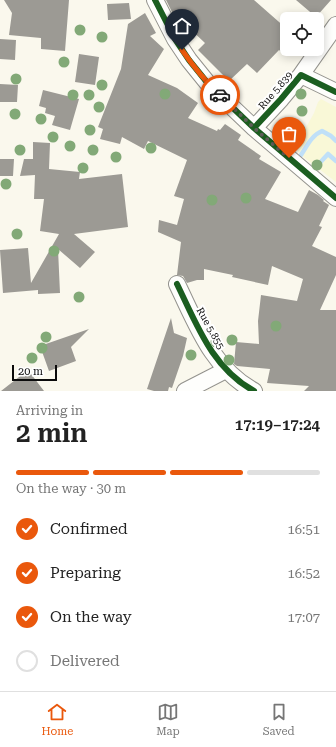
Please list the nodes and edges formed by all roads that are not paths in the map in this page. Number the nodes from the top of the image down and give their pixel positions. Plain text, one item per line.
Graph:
1 (155, 0) edge
2 (336, 25) edge
3 (301, 75) junction
4 (336, 92) edge
5 (254, 128) junction
6 (336, 198) edge
7 (177, 284) dead end
8 (226, 370) junction
9 (185, 391) edge
10 (254, 391) edge

1 - 5 street
2 - 3 street
3 - 4 street, Rue 5.839
3 - 5 street, Rue 5.839
5 - 6 street
7 - 8 street, Rue 5.855
8 - 9 street
8 - 10 street, Rue 5.855

